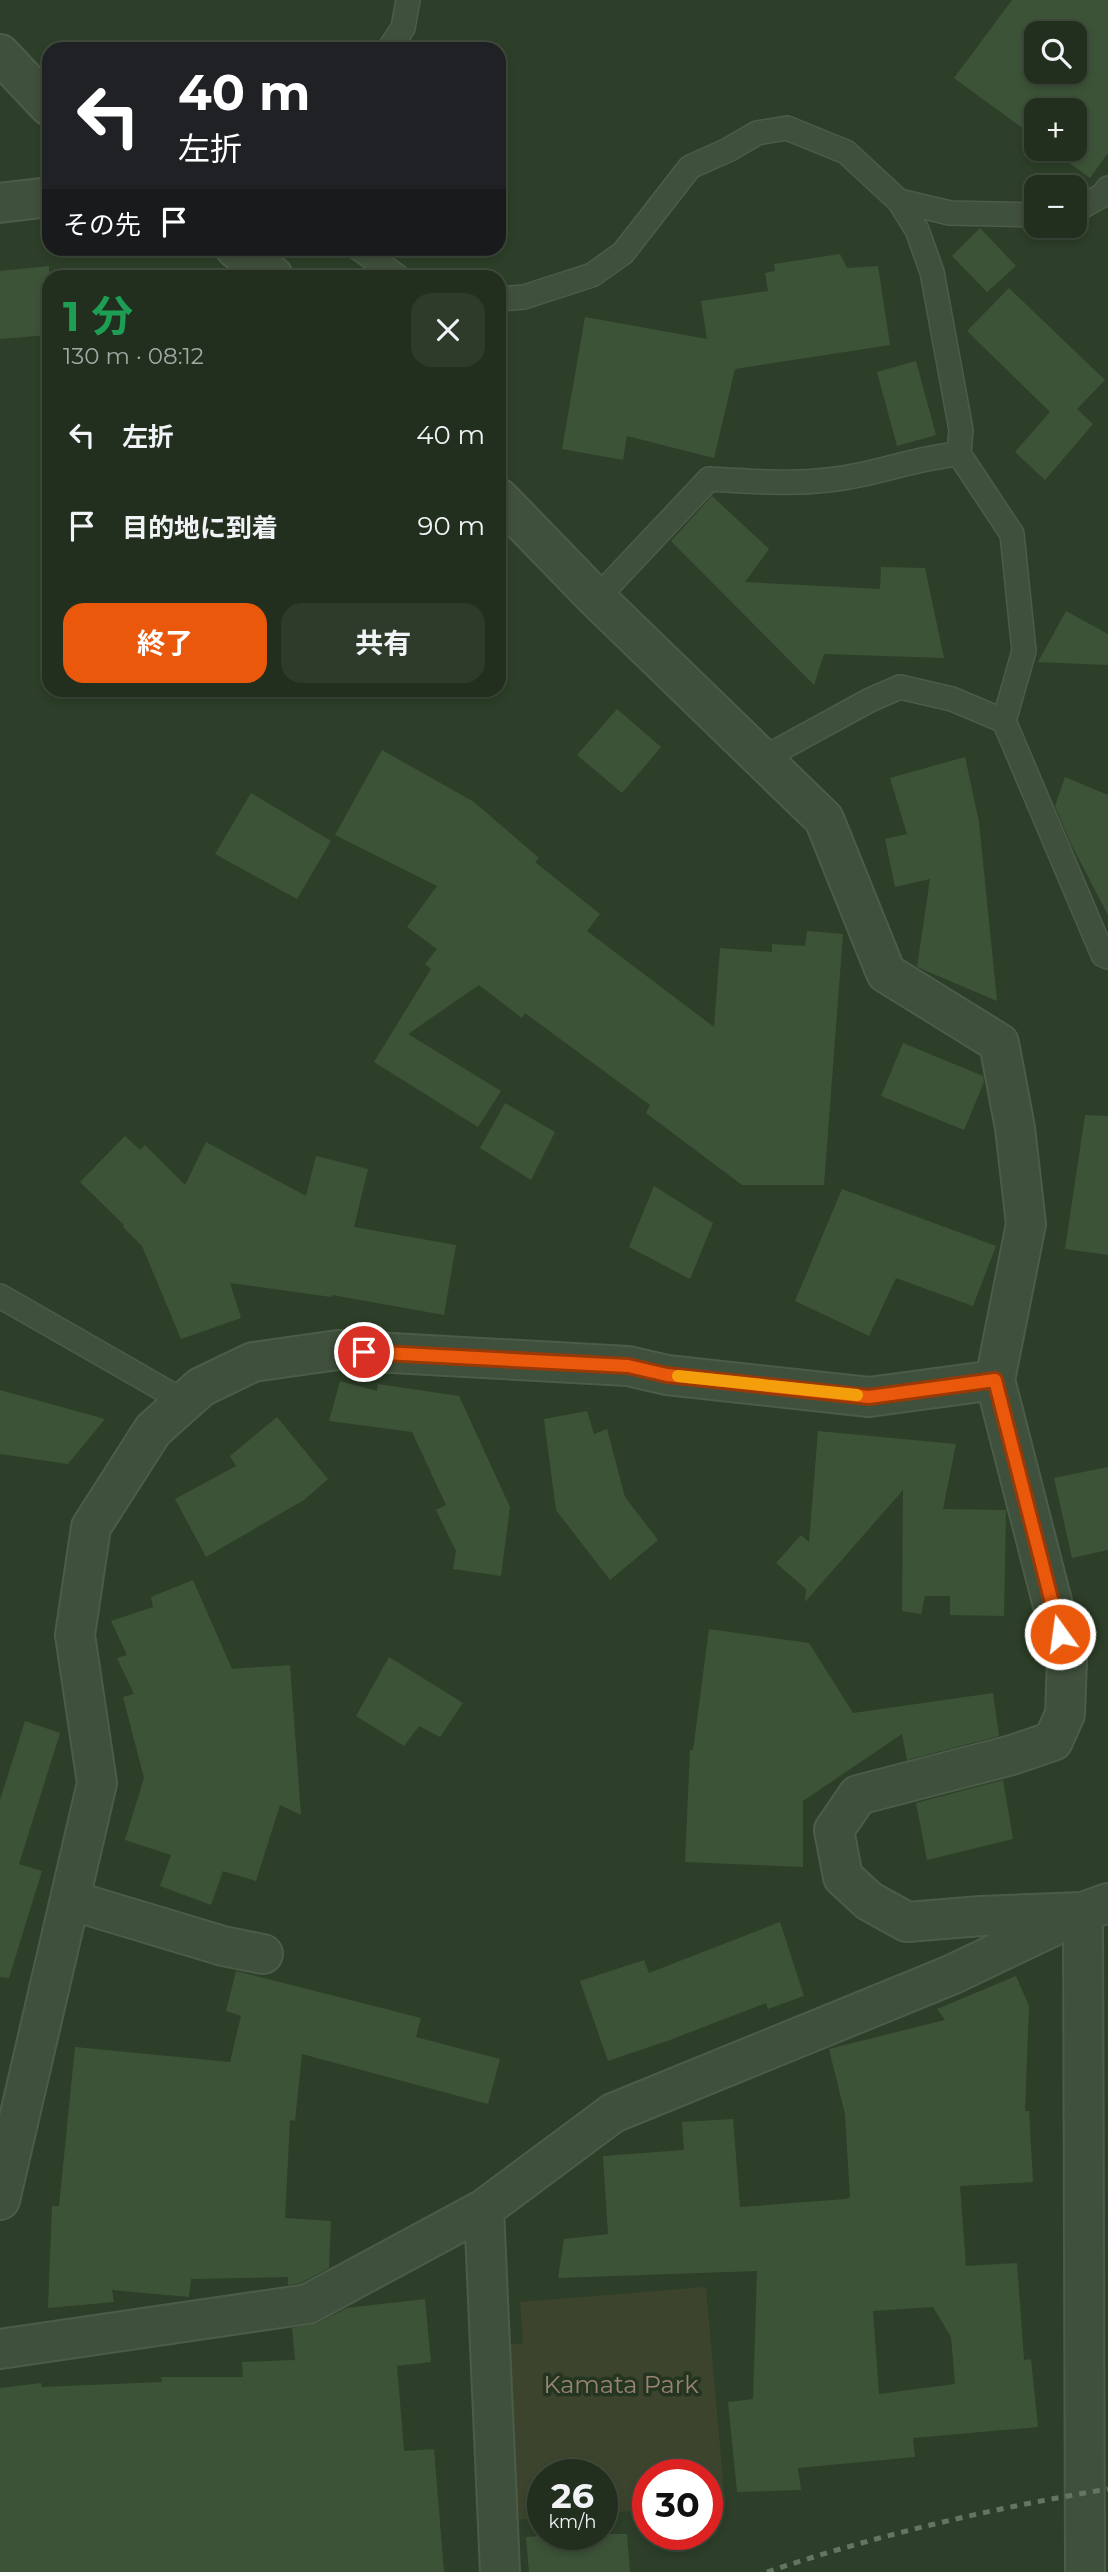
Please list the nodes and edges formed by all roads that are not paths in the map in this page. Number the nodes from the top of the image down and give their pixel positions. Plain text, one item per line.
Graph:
1 (408, 0) edge
2 (393, 42) edge
3 (0, 54) edge
4 (42, 99) edge
5 (1108, 188) edge
6 (42, 198) edge
7 (899, 201) junction
8 (0, 203) edge
9 (1087, 204) edge
10 (1024, 215) edge
11 (246, 256) edge
12 (369, 256) edge
13 (264, 270) edge
14 (389, 270) edge
15 (506, 299) edge
16 (959, 454) junction
17 (506, 505) edge
18 (597, 598) junction
19 (1003, 721) junction
20 (762, 759) junction
21 (1108, 957) edge
22 (0, 1296) edge
23 (995, 1380) junction
24 (185, 1402) junction
25 (70, 1900) junction
26 (1095, 1908) edge
27 (263, 1954) dead end
28 (0, 2200) edge
29 (484, 2208) junction
30 (0, 2349) edge
31 (500, 2572) edge
32 (1085, 2572) edge

1 - 2 lane
3 - 4 street
5 - 9 lane
6 - 8 street
7 - 10 lane
7 - 15 lane
7 - 16 lane
11 - 13 street
12 - 14 lane
16 - 18 lane
16 - 19 lane
17 - 18 street
18 - 20 street
19 - 20 lane
19 - 21 lane
20 - 23 street
22 - 24 lane
23 - 24 street
23 - 26 street
24 - 25 street
25 - 27 street
25 - 28 street
26 - 29 street
26 - 32 street
29 - 30 street
29 - 31 street

